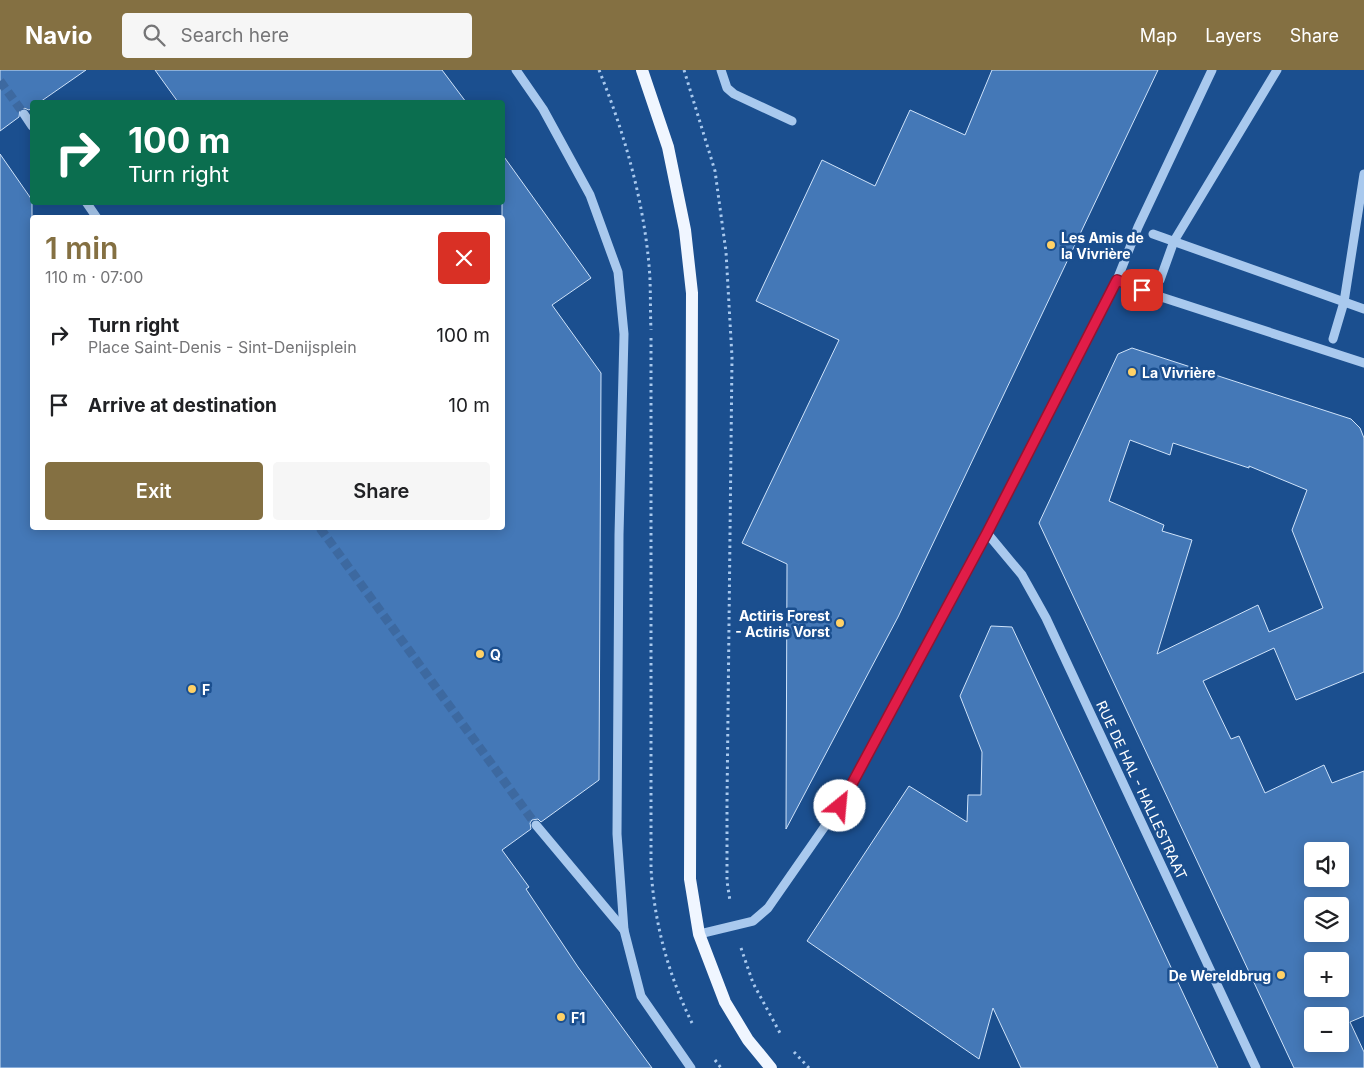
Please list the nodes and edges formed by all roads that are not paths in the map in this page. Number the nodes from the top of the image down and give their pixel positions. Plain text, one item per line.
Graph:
1 (516, 70) edge
2 (642, 70) edge
3 (721, 70) edge
4 (1212, 70) edge
5 (1277, 70) edge
6 (24, 114) tunnel mouth
7 (792, 121) dead end
8 (30, 123) edge
9 (1364, 174) edge
10 (1153, 234) dead end
11 (1174, 241) junction
12 (1117, 280) junction
13 (1160, 280) dead end
14 (1344, 302) junction
15 (1364, 309) edge
16 (1333, 339) dead end
17 (1364, 363) edge
18 (987, 533) junction
19 (536, 825) tunnel mouth
20 (624, 930) junction
21 (699, 934) junction
22 (691, 1068) edge
23 (771, 1068) edge
24 (1256, 1068) edge

1 - 20 street
2 - 21 main road
3 - 7 street
4 - 12 street
5 - 11 street
6 - 8 street
9 - 14 street
10 - 11 street
11 - 13 street
11 - 14 street
12 - 17 street
12 - 18 street
14 - 15 street
14 - 16 street
18 - 21 street
18 - 24 street, RUE DE HAL - HALLESTRAAT
19 - 20 street
20 - 22 street
21 - 23 main road

